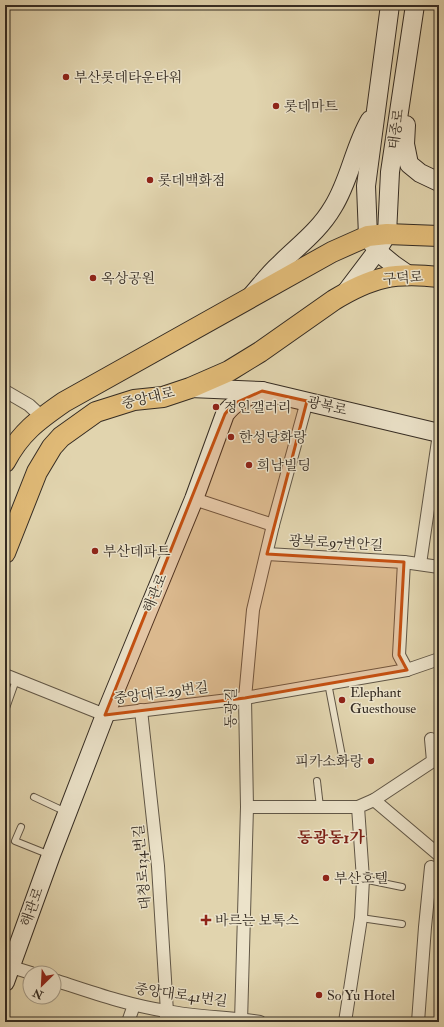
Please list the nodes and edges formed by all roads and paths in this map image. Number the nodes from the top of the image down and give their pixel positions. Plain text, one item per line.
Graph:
1 (390, 5) edge
2 (415, 5) edge
3 (401, 95) junction
4 (376, 109) junction
5 (439, 182) edge
6 (439, 236) edge
7 (378, 240) junction
8 (407, 274) junction
9 (439, 277) edge
10 (346, 292) junction
11 (250, 298) junction
12 (190, 388) junction
13 (5, 391) edge
14 (262, 391) junction
15 (307, 401) junction
16 (42, 417) junction
17 (439, 433) edge
18 (5, 462) edge
19 (194, 499) junction
20 (273, 525) junction
21 (5, 553) edge
22 (267, 554) junction
23 (404, 562) junction
24 (420, 564) junction
25 (439, 567) edge
26 (439, 659) edge
27 (407, 670) junction
28 (11, 677) edge
29 (328, 683) junction
30 (245, 698) junction
31 (141, 710) junction
32 (5, 711) edge
33 (105, 715) junction
34 (431, 739) dead end
35 (342, 756) dead end
36 (318, 781) dead end
37 (34, 797) dead end
38 (374, 800) junction
39 (247, 807) junction
40 (320, 807) junction
41 (358, 807) junction
42 (68, 813) junction
43 (21, 827) dead end
44 (51, 855) junction
45 (439, 855) edge
46 (431, 867) dead end
47 (363, 879) junction
48 (402, 887) dead end
49 (362, 918) junction
50 (402, 924) dead end
51 (7, 971) edge
52 (22, 972) edge
53 (62, 982) edge
54 (134, 1005) junction
55 (166, 1017) edge
56 (241, 1020) edge
57 (128, 1022) edge
58 (260, 1022) edge
59 (345, 1022) edge
60 (418, 1022) edge

1 - 4 main road, 태종로
2 - 3 main road, 태종로
3 - 5 main road
3 - 7 main road, 태종로
4 - 7 main road, 태종로
4 - 11 main road
6 - 7 main road
7 - 8 main road
7 - 10 main road
7 - 11 main road
8 - 9 main road, 구덕로
8 - 10 main road, 구덕로
10 - 12 main road, 중앙대로
11 - 16 main road
12 - 14 main road, 광복로
12 - 21 main road, 중앙대로
13 - 16 street
14 - 15 main road, 광복로
14 - 19 main road, 해관로
15 - 17 main road, 광복로
15 - 20 street, 동광길
16 - 18 main road
17 - 24 street, 광복로
19 - 20 street
19 - 33 main road, 해관로
20 - 22 street, 동광길
22 - 23 street, 광복로97번안길
22 - 30 street, 동광길
23 - 24 street, 광복로97번안길
23 - 27 street
24 - 25 street, 광복로97번안길
26 - 27 street, 중앙대로29번길
27 - 29 street, 중앙대로29번길
28 - 32 lane, 중앙대로29번길
28 - 33 street, 중앙대로29번길
29 - 30 street, 중앙대로29번길
29 - 35 lane
30 - 31 street, 중앙대로29번길
30 - 39 street, 동광길
31 - 33 street, 중앙대로29번길
31 - 55 street, 대청로134번길
33 - 42 main road, 해관로
34 - 38 street
36 - 40 lane
37 - 42 lane
38 - 41 street
38 - 45 street
39 - 40 street
39 - 56 street, 동광길
40 - 41 street
41 - 47 street
42 - 44 main road, 해관로
43 - 44 lane
44 - 51 main road, 해관로
46 - 60 street
47 - 48 lane
47 - 49 street
49 - 50 lane
49 - 59 street
51 - 52 street
53 - 54 street, 중앙대로41번길
54 - 55 street, 중앙대로41번길
54 - 57 street
55 - 56 street, 중앙대로41번길
56 - 58 street, 중앙대로41번길

